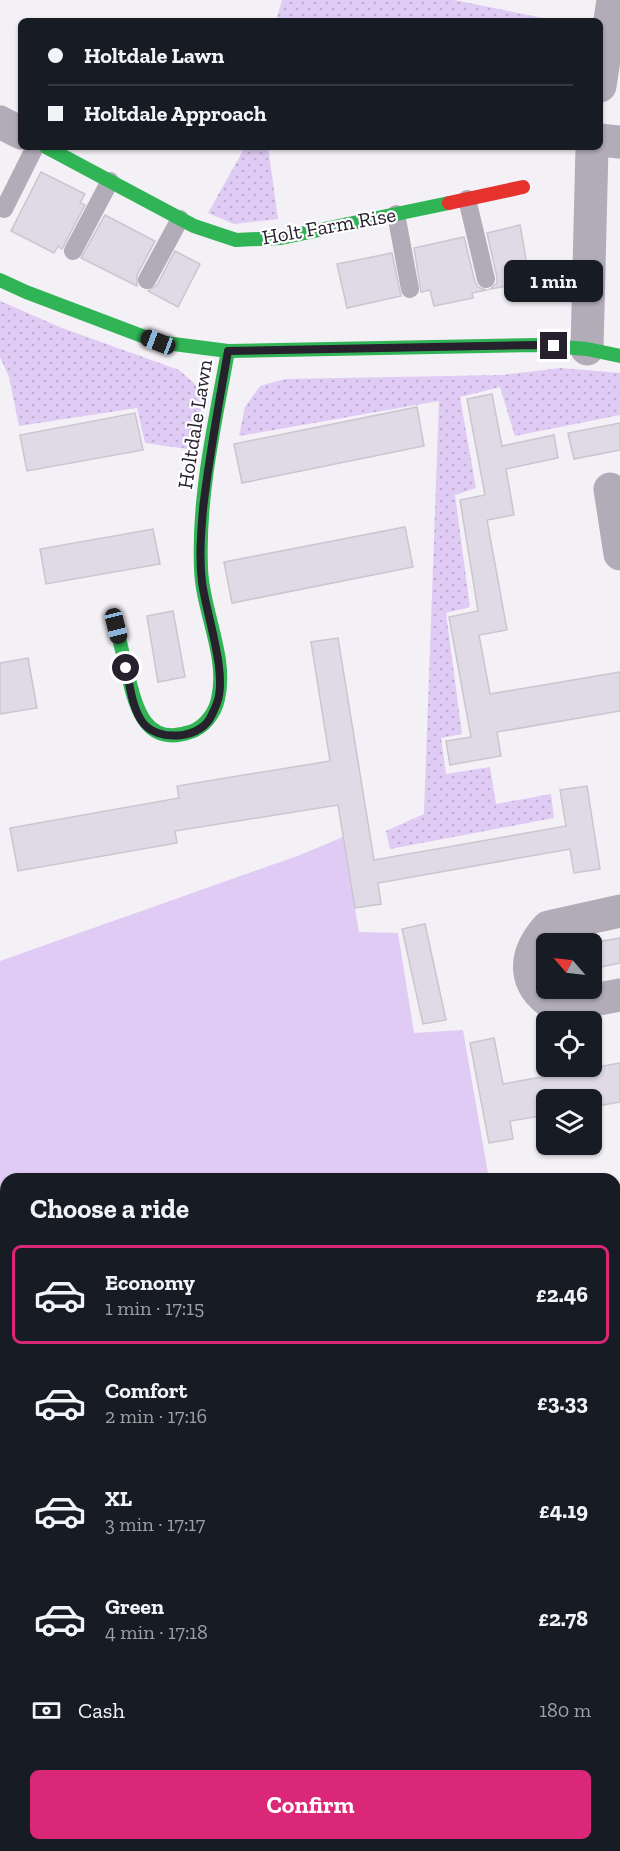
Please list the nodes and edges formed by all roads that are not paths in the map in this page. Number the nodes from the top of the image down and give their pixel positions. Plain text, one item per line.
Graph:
1 (613, 0) edge
2 (603, 66) edge
3 (0, 122) edge
4 (18, 131) edge
5 (603, 140) edge
6 (620, 142) edge
7 (34, 150) edge
8 (52, 150) edge
9 (592, 150) edge
10 (110, 181) junction
11 (523, 187) dead end
12 (467, 199) junction
13 (4, 210) dead end
14 (396, 214) junction
15 (180, 219) junction
16 (73, 251) dead end
17 (0, 279) edge
18 (486, 279) dead end
19 (147, 280) dead end
20 (410, 289) dead end
21 (586, 349) junction
22 (228, 351) junction
23 (620, 356) edge
24 (610, 489) dead end
25 (620, 554) edge
26 (116, 626) dead end
27 (620, 911) edge
28 (620, 995) edge

1 - 2 street
3 - 4 street
5 - 6 street
7 - 13 lane
8 - 10 street, Holt Farm Rise
9 - 21 street
10 - 15 street, Holt Farm Rise
10 - 16 lane
11 - 12 street, Holt Farm Rise
12 - 14 street, Holt Farm Rise
12 - 18 lane
14 - 15 street, Holt Farm Rise
14 - 20 lane
15 - 19 lane
17 - 22 street
21 - 22 street
21 - 23 street
22 - 26 street, Holtdale Lawn
24 - 25 street
27 - 28 street

